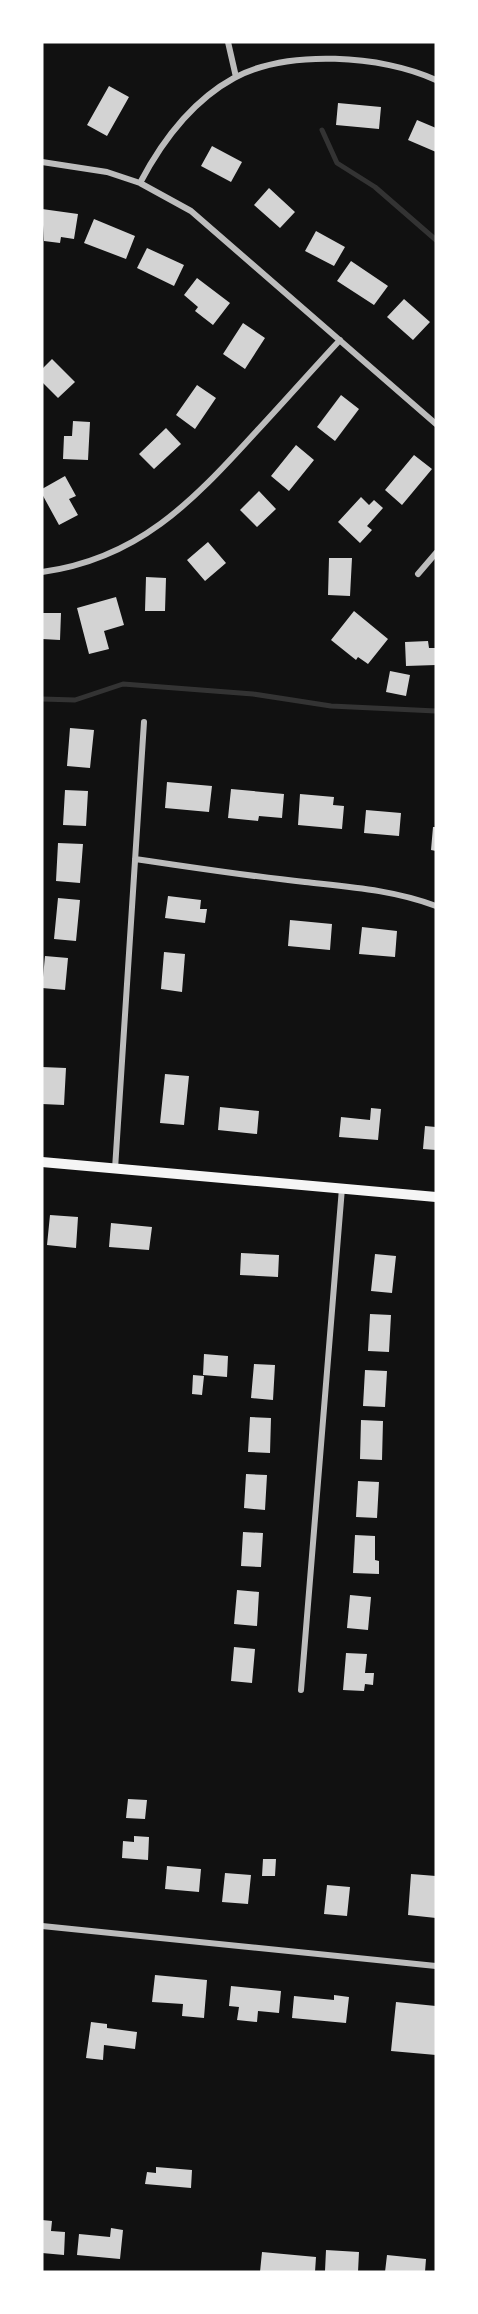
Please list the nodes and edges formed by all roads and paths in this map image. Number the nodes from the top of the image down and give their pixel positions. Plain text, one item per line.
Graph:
1 (228, 42) edge
2 (236, 77) junction
3 (436, 80) edge
4 (42, 162) edge
5 (140, 183) junction
6 (340, 340) junction
7 (436, 424) edge
8 (436, 553) edge
9 (42, 572) edge
10 (418, 574) dead end
11 (144, 722) dead end
12 (135, 859) junction
13 (436, 906) edge
14 (42, 1162) edge
15 (115, 1169) junction
16 (342, 1187) junction
17 (436, 1197) edge
18 (301, 1690) dead end
19 (42, 1926) edge
20 (436, 1966) edge

1 - 2 street
2 - 3 street
2 - 5 street
4 - 5 street
5 - 6 street
6 - 7 street
6 - 9 street
8 - 10 street
11 - 12 street
12 - 13 street
12 - 15 street
14 - 15 main road
15 - 16 main road
16 - 17 main road
16 - 18 street
19 - 20 street

